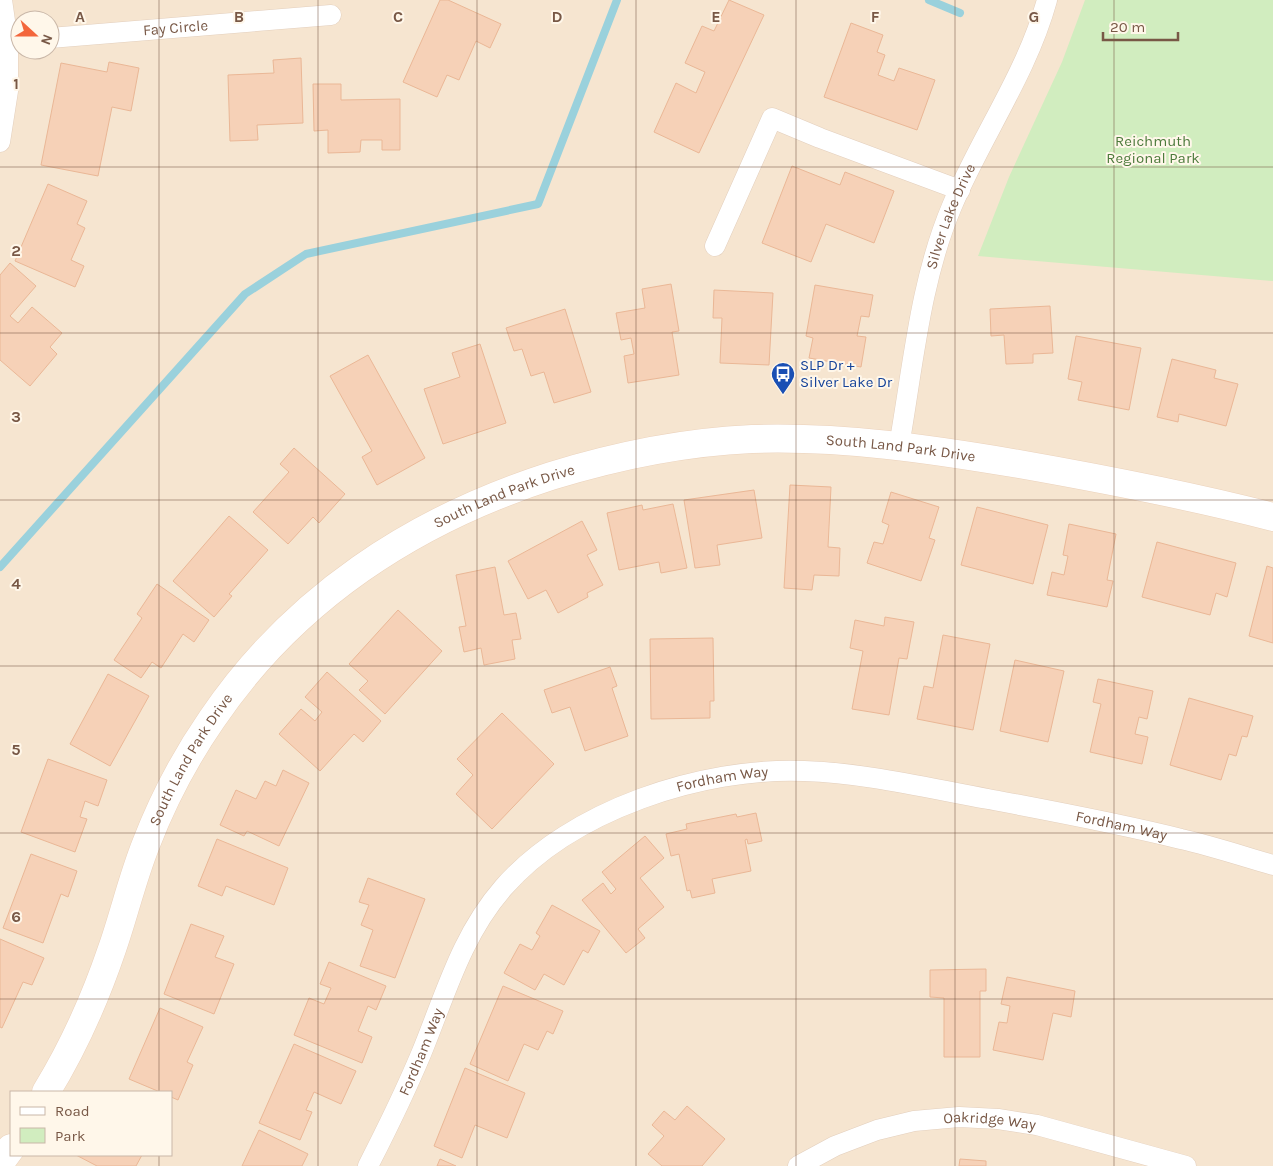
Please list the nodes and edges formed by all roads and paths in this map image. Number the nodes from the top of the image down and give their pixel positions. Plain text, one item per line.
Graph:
1 (2, 0) edge
2 (1047, 0) edge
3 (331, 15) dead end
4 (10, 27) edge
5 (60, 37) edge
6 (12, 60) edge
7 (0, 142) edge
8 (960, 190) junction
9 (715, 246) dead end
10 (899, 446) junction
11 (1273, 517) edge
12 (1273, 864) edge
13 (47, 1091) edge
14 (10, 1149) edge
15 (0, 1163) edge
16 (368, 1166) edge
17 (798, 1166) edge
18 (1186, 1166) edge

1 - 4 street
2 - 8 street, Silver Lake Drive
3 - 5 street, Fay Circle
6 - 7 street
8 - 9 street
8 - 10 street, Silver Lake Drive
10 - 11 street, South Land Park Drive
10 - 13 street, South Land Park Drive
12 - 16 street, Fordham Way
14 - 15 street
17 - 18 street, Oakridge Way

